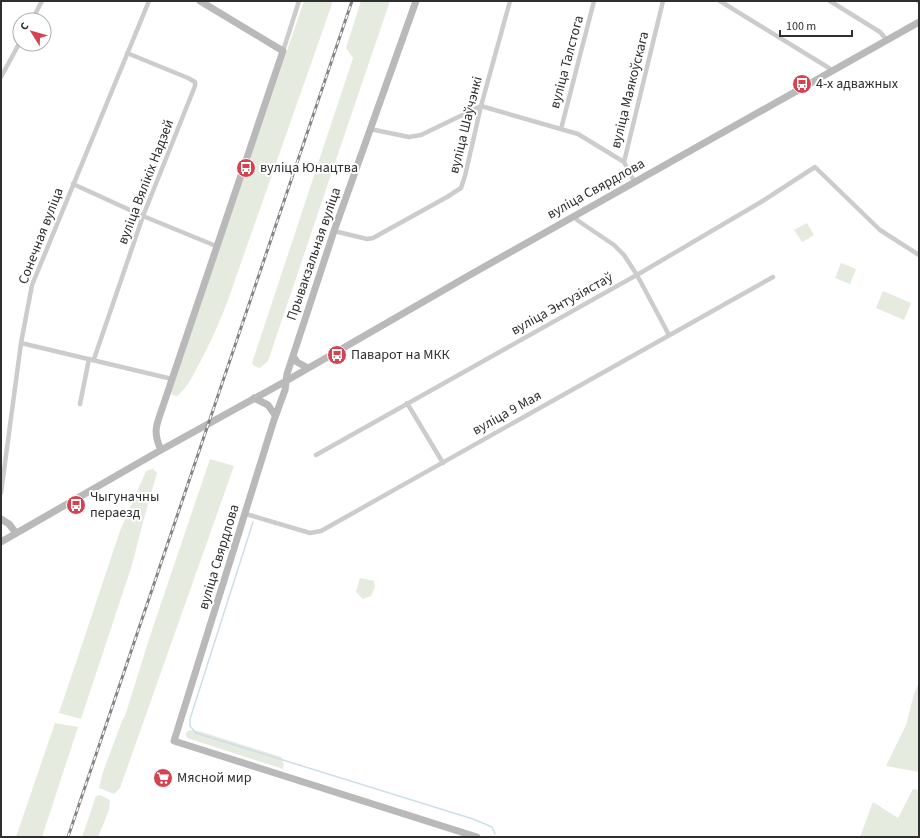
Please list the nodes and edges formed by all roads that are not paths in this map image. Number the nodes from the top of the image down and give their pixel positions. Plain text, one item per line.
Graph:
1 (42, 1) edge
2 (148, 1) edge
3 (200, 1) edge
4 (299, 1) edge
5 (416, 1) edge
6 (510, 1) edge
7 (594, 1) edge
8 (663, 1) edge
9 (720, 1) edge
10 (830, 1) edge
11 (36, 12) edge
12 (919, 22) edge
13 (886, 39) junction
14 (283, 51) junction
15 (15, 52) edge
16 (127, 53) junction
17 (831, 71) junction
18 (1, 77) edge
19 (481, 106) junction
20 (370, 129) junction
21 (561, 129) junction
22 (624, 162) junction
23 (635, 183) junction
24 (73, 184) junction
25 (142, 216) junction
26 (575, 216) junction
27 (334, 231) junction
28 (216, 246) junction
29 (919, 255) edge
30 (637, 275) junction
31 (774, 277) dead end
32 (669, 335) junction
33 (21, 343) junction
34 (293, 356) junction
35 (91, 359) junction
36 (308, 368) junction
37 (172, 379) junction
38 (286, 381) junction
39 (254, 398) junction
40 (407, 403) junction
41 (80, 404) dead end
42 (276, 415) junction
43 (161, 450) junction
44 (316, 455) dead end
45 (442, 463) junction
46 (1, 493) edge
47 (246, 514) junction
48 (1, 519) edge
49 (16, 533) junction
50 (1, 542) edge
51 (477, 837) edge

1 - 11 street
2 - 16 street, Сонечная вуліца
3 - 14 street
4 - 14 street
5 - 20 street, Прывакзальная вуліца
6 - 19 street, вуліца Шаўчэнкі
7 - 21 street, вуліца Талстога
8 - 22 street, вуліца Маякоўскага
9 - 17 street
10 - 13 street
12 - 13 street, вуліца Свярдлова
13 - 17 street, вуліца Свярдлова
14 - 28 street
15 - 18 street
16 - 24 street, Сонечная вуліца
16 - 25 street, вуліца Вялікіх Надзей
17 - 23 street, вуліца Свярдлова
19 - 20 street
19 - 21 street
19 - 27 street, вуліца Шаўчэнкі
20 - 27 street, Прывакзальная вуліца
21 - 22 street
22 - 23 street, вуліца Маякоўскага
23 - 26 street, вуліца Свярдлова
24 - 25 street
24 - 33 street, Сонечная вуліца
25 - 28 street
25 - 35 street, вуліца Вялікіх Надзей
26 - 30 street
26 - 36 street, вуліца Свярдлова
27 - 34 street, Прывакзальная вуліца
28 - 37 street
29 - 30 street, вуліца Энтузіястаў
30 - 32 street
30 - 40 street, вуліца Энтузіястаў
31 - 32 street, вуліца 9 Мая
32 - 45 street, вуліца 9 Мая
33 - 35 street
33 - 46 street, Сонечная вуліца
34 - 36 street
34 - 38 street, Прывакзальная вуліца
35 - 37 street
35 - 41 street, вуліца Вялікіх Надзей
36 - 38 street, вуліца Свярдлова
37 - 43 street
38 - 39 street, вуліца Свярдлова
38 - 42 street, вуліца Свярдлова
39 - 42 street
39 - 43 street, вуліца Свярдлова
40 - 44 street, вуліца Энтузіястаў
40 - 45 street
42 - 47 street, вуліца Свярдлова
43 - 49 street, вуліца Свярдлова
45 - 47 street, вуліца 9 Мая
47 - 51 street, вуліца Свярдлова
48 - 49 street
49 - 50 street, вуліца Свярдлова

